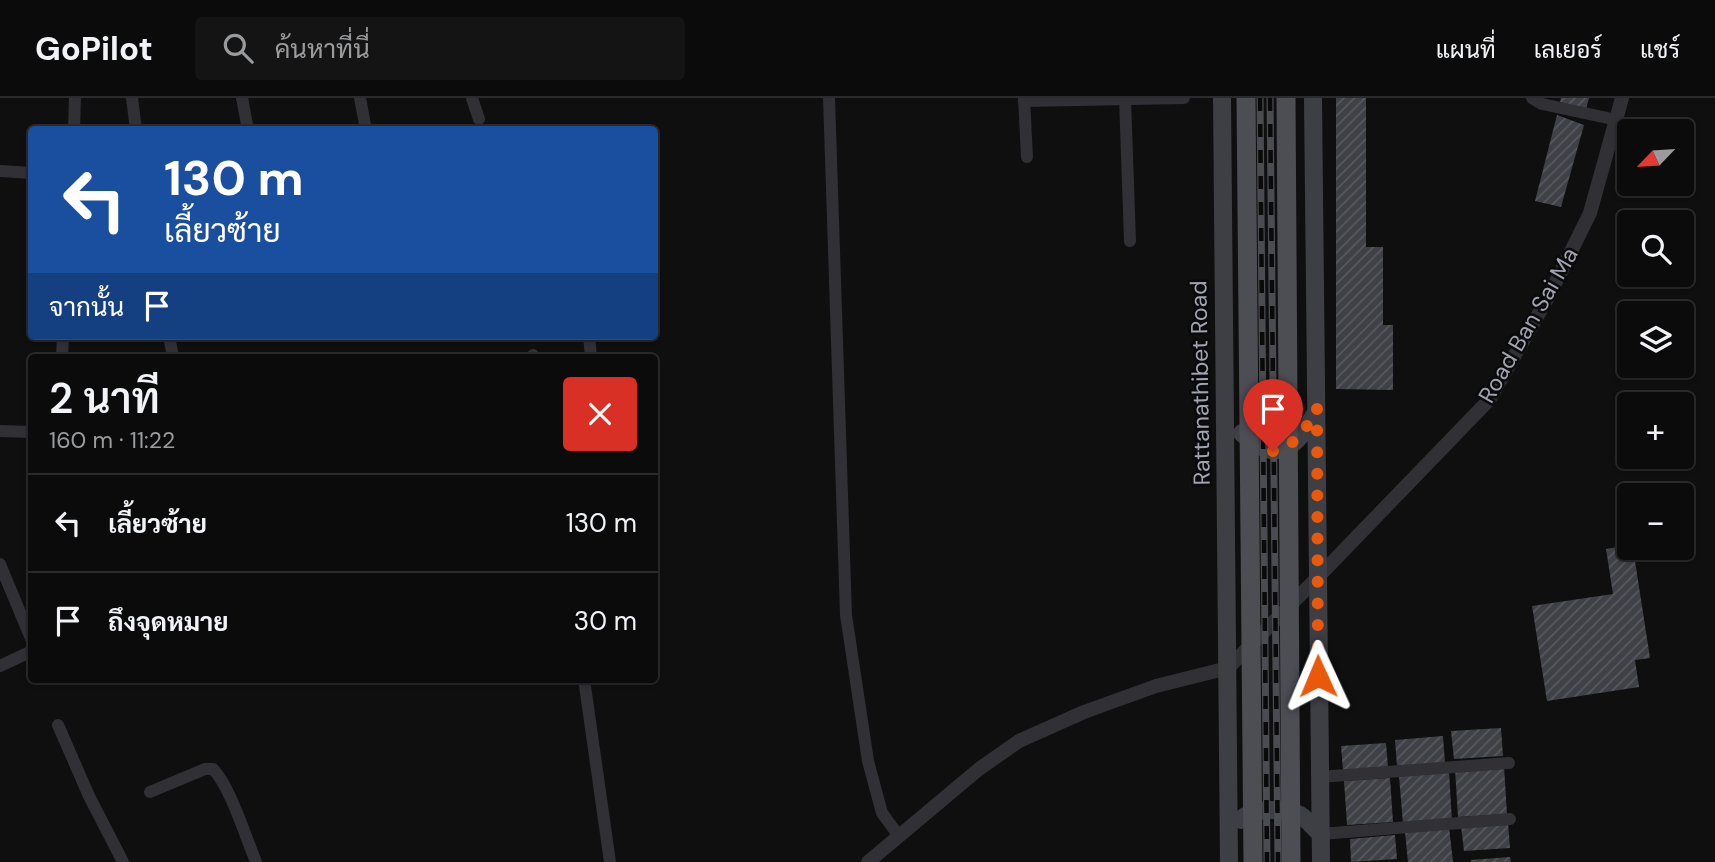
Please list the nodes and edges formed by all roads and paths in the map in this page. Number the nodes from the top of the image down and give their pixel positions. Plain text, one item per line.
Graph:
1 (75, 98) edge
2 (132, 98) edge
3 (242, 98) edge
4 (360, 98) edge
5 (472, 98) edge
6 (829, 98) edge
7 (1184, 98) edge
8 (1222, 98) edge
9 (1246, 98) edge
10 (1286, 98) edge
11 (1313, 98) edge
12 (1532, 98) edge
13 (1622, 98) edge
14 (1125, 99) edge
15 (1024, 100) edge
16 (479, 119) dead end
17 (1617, 119) edge
18 (1617, 120) joint
19 (74, 126) edge
20 (136, 126) edge
21 (247, 126) edge
22 (365, 126) edge
23 (1027, 157) dead end
24 (0, 171) edge
25 (28, 173) edge
26 (1130, 241) dead end
27 (1317, 408) junction
28 (1226, 409) junction
29 (0, 431) edge
30 (28, 432) edge
31 (0, 564) edge
32 (1317, 578) junction
33 (28, 631) edge
34 (28, 653) edge
35 (0, 666) edge
36 (1228, 668) junction
37 (585, 683) edge
38 (58, 725) dead end
39 (1508, 763) dead end
40 (1319, 777) junction
41 (150, 792) dead end
42 (1510, 819) dead end
43 (1229, 832) junction
44 (1321, 834) junction
45 (899, 836) junction
46 (123, 862) edge
47 (256, 862) edge
48 (610, 862) edge
49 (868, 862) edge
50 (1229, 862) edge
51 (1253, 862) edge
52 (1291, 862) edge
53 (1321, 862) edge

1 - 19 street
2 - 20 street
3 - 21 street
4 - 22 street
5 - 16 street
6 - 45 street
7 - 14 street
8 - 28 main road, Rattanathibet Road
9 - 51 main road, Rattanathibet Road, bridge
10 - 52 main road, bridge
11 - 27 main road
12 - 18 street
13 - 17 street, Road Ban Sai Ma
14 - 15 street
14 - 26 street
15 - 23 street
18 - 32 street, Road Ban Sai Ma
24 - 25 street
27 - 28 main road
27 - 32 main road
28 - 36 main road, Rattanathibet Road
29 - 30 street
31 - 33 street
32 - 36 street
32 - 40 main road
34 - 35 street
36 - 43 main road, Rattanathibet Road
36 - 45 street
37 - 48 street
38 - 46 street
39 - 40 street
40 - 44 main road
41 - 47 street
42 - 44 street
43 - 44 main road
43 - 50 main road, Rattanathibet Road
44 - 53 main road
45 - 49 street

